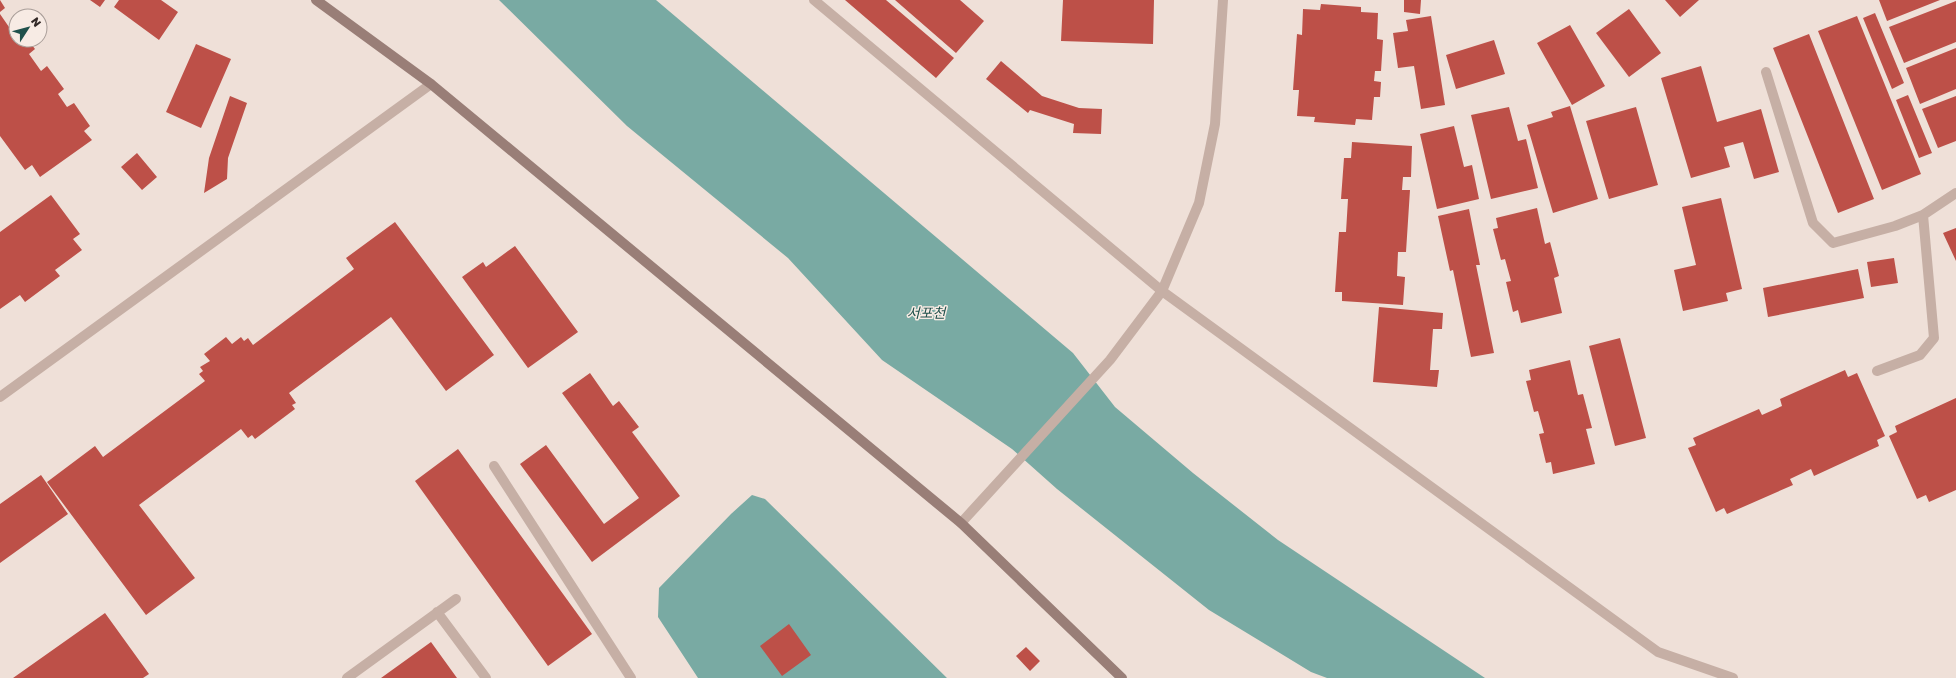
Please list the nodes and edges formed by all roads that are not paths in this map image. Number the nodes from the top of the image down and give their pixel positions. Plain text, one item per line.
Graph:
1 (316, 0) edge
2 (814, 0) edge
3 (1223, 0) edge
4 (1766, 72) dead end
5 (431, 84) junction
6 (1956, 193) edge
7 (1923, 215) junction
8 (1162, 291) junction
9 (1877, 371) dead end
10 (0, 397) edge
11 (494, 466) dead end
12 (961, 523) junction
13 (456, 599) dead end
14 (437, 612) junction
15 (347, 678) edge
16 (486, 678) edge
17 (631, 678) edge
18 (1122, 678) edge
19 (1733, 678) edge

1 - 5 main road
2 - 8 street
3 - 8 street
4 - 7 street
5 - 10 street
5 - 12 main road
6 - 7 street
7 - 9 street
8 - 12 street
8 - 19 street
11 - 17 street
12 - 18 main road
13 - 14 street
14 - 15 street
14 - 16 street

